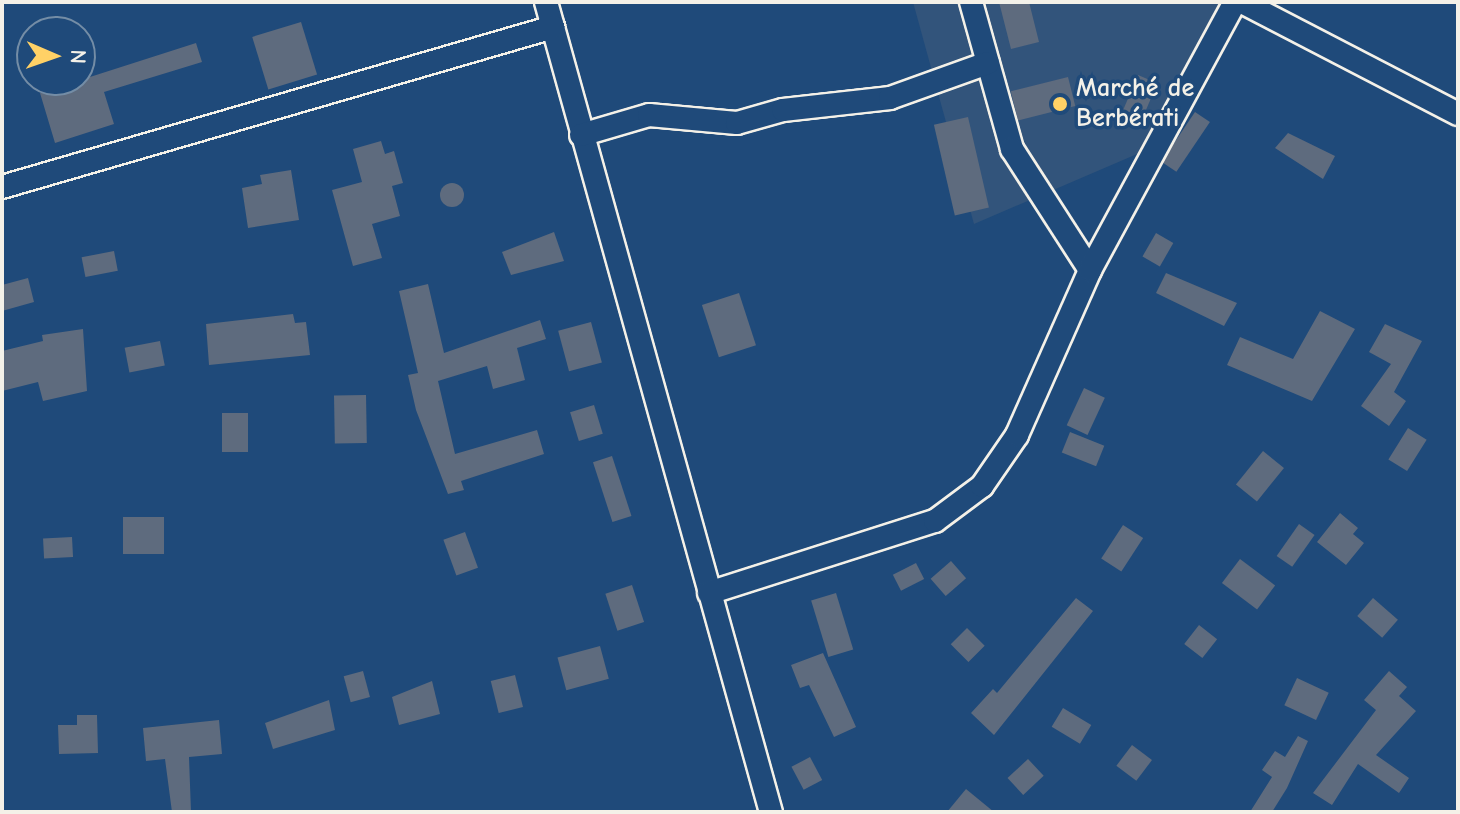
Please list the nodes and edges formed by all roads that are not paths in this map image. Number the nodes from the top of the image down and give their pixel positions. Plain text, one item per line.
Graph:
1 (546, 2) edge
2 (971, 2) edge
3 (1235, 2) edge
4 (1242, 2) edge
5 (553, 27) junction
6 (988, 63) junction
7 (1458, 114) edge
8 (581, 135) junction
9 (2, 187) edge
10 (1090, 270) junction
11 (709, 593) junction
12 (771, 812) edge

1 - 5 street
2 - 6 street
3 - 10 street
4 - 7 street
5 - 8 street
5 - 9 street
6 - 8 street
6 - 10 street
8 - 11 street
10 - 11 street
11 - 12 street

